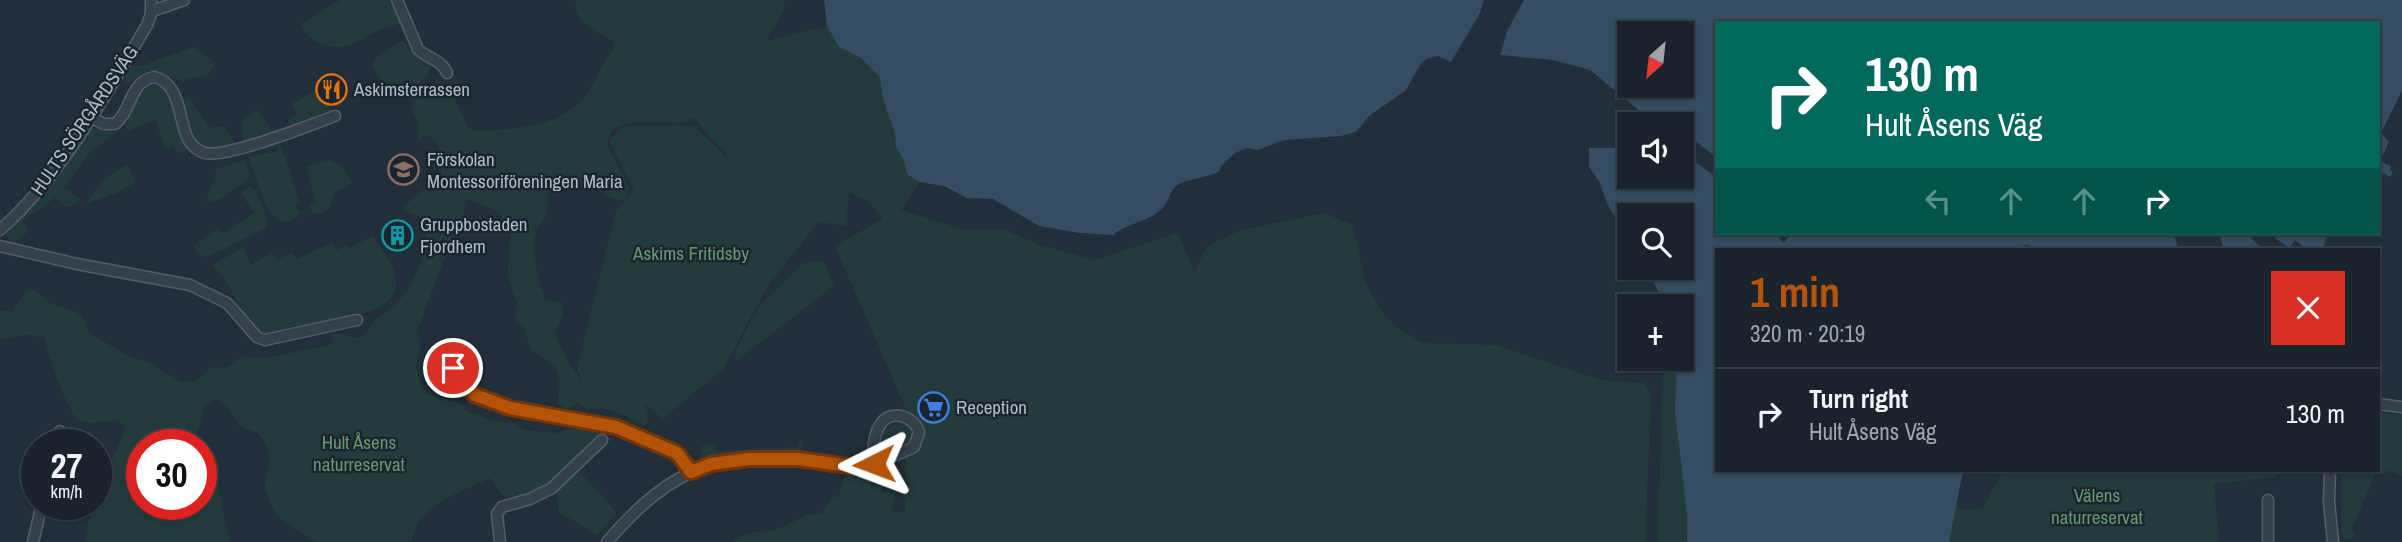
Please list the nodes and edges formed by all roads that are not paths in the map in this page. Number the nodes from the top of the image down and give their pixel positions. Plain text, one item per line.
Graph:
1 (184, 0) edge
2 (397, 0) edge
3 (151, 5) edge
4 (447, 73) dead end
5 (335, 116) dead end
6 (91, 117) junction
7 (0, 230) edge
8 (0, 246) edge
9 (357, 320) dead end
10 (461, 380) dead end
11 (2380, 404) edge
12 (2402, 407) edge
13 (601, 440) dead end
14 (874, 464) junction
15 (691, 472) junction
16 (2330, 472) edge
17 (2268, 500) dead end
18 (38, 520) edge
19 (33, 542) edge
20 (500, 542) edge
21 (607, 542) edge
22 (2268, 542) edge
23 (2333, 542) edge

1 - 3 street
2 - 4 street
3 - 6 street, HULTS SÖRGÅRDSVÄG
5 - 6 street
6 - 7 street, HULTS SÖRGÅRDSVÄG
8 - 9 street
10 - 15 street
11 - 12 street
13 - 20 street
14 - 14 street
14 - 15 street
15 - 21 street
16 - 23 street
17 - 22 street
18 - 19 street

